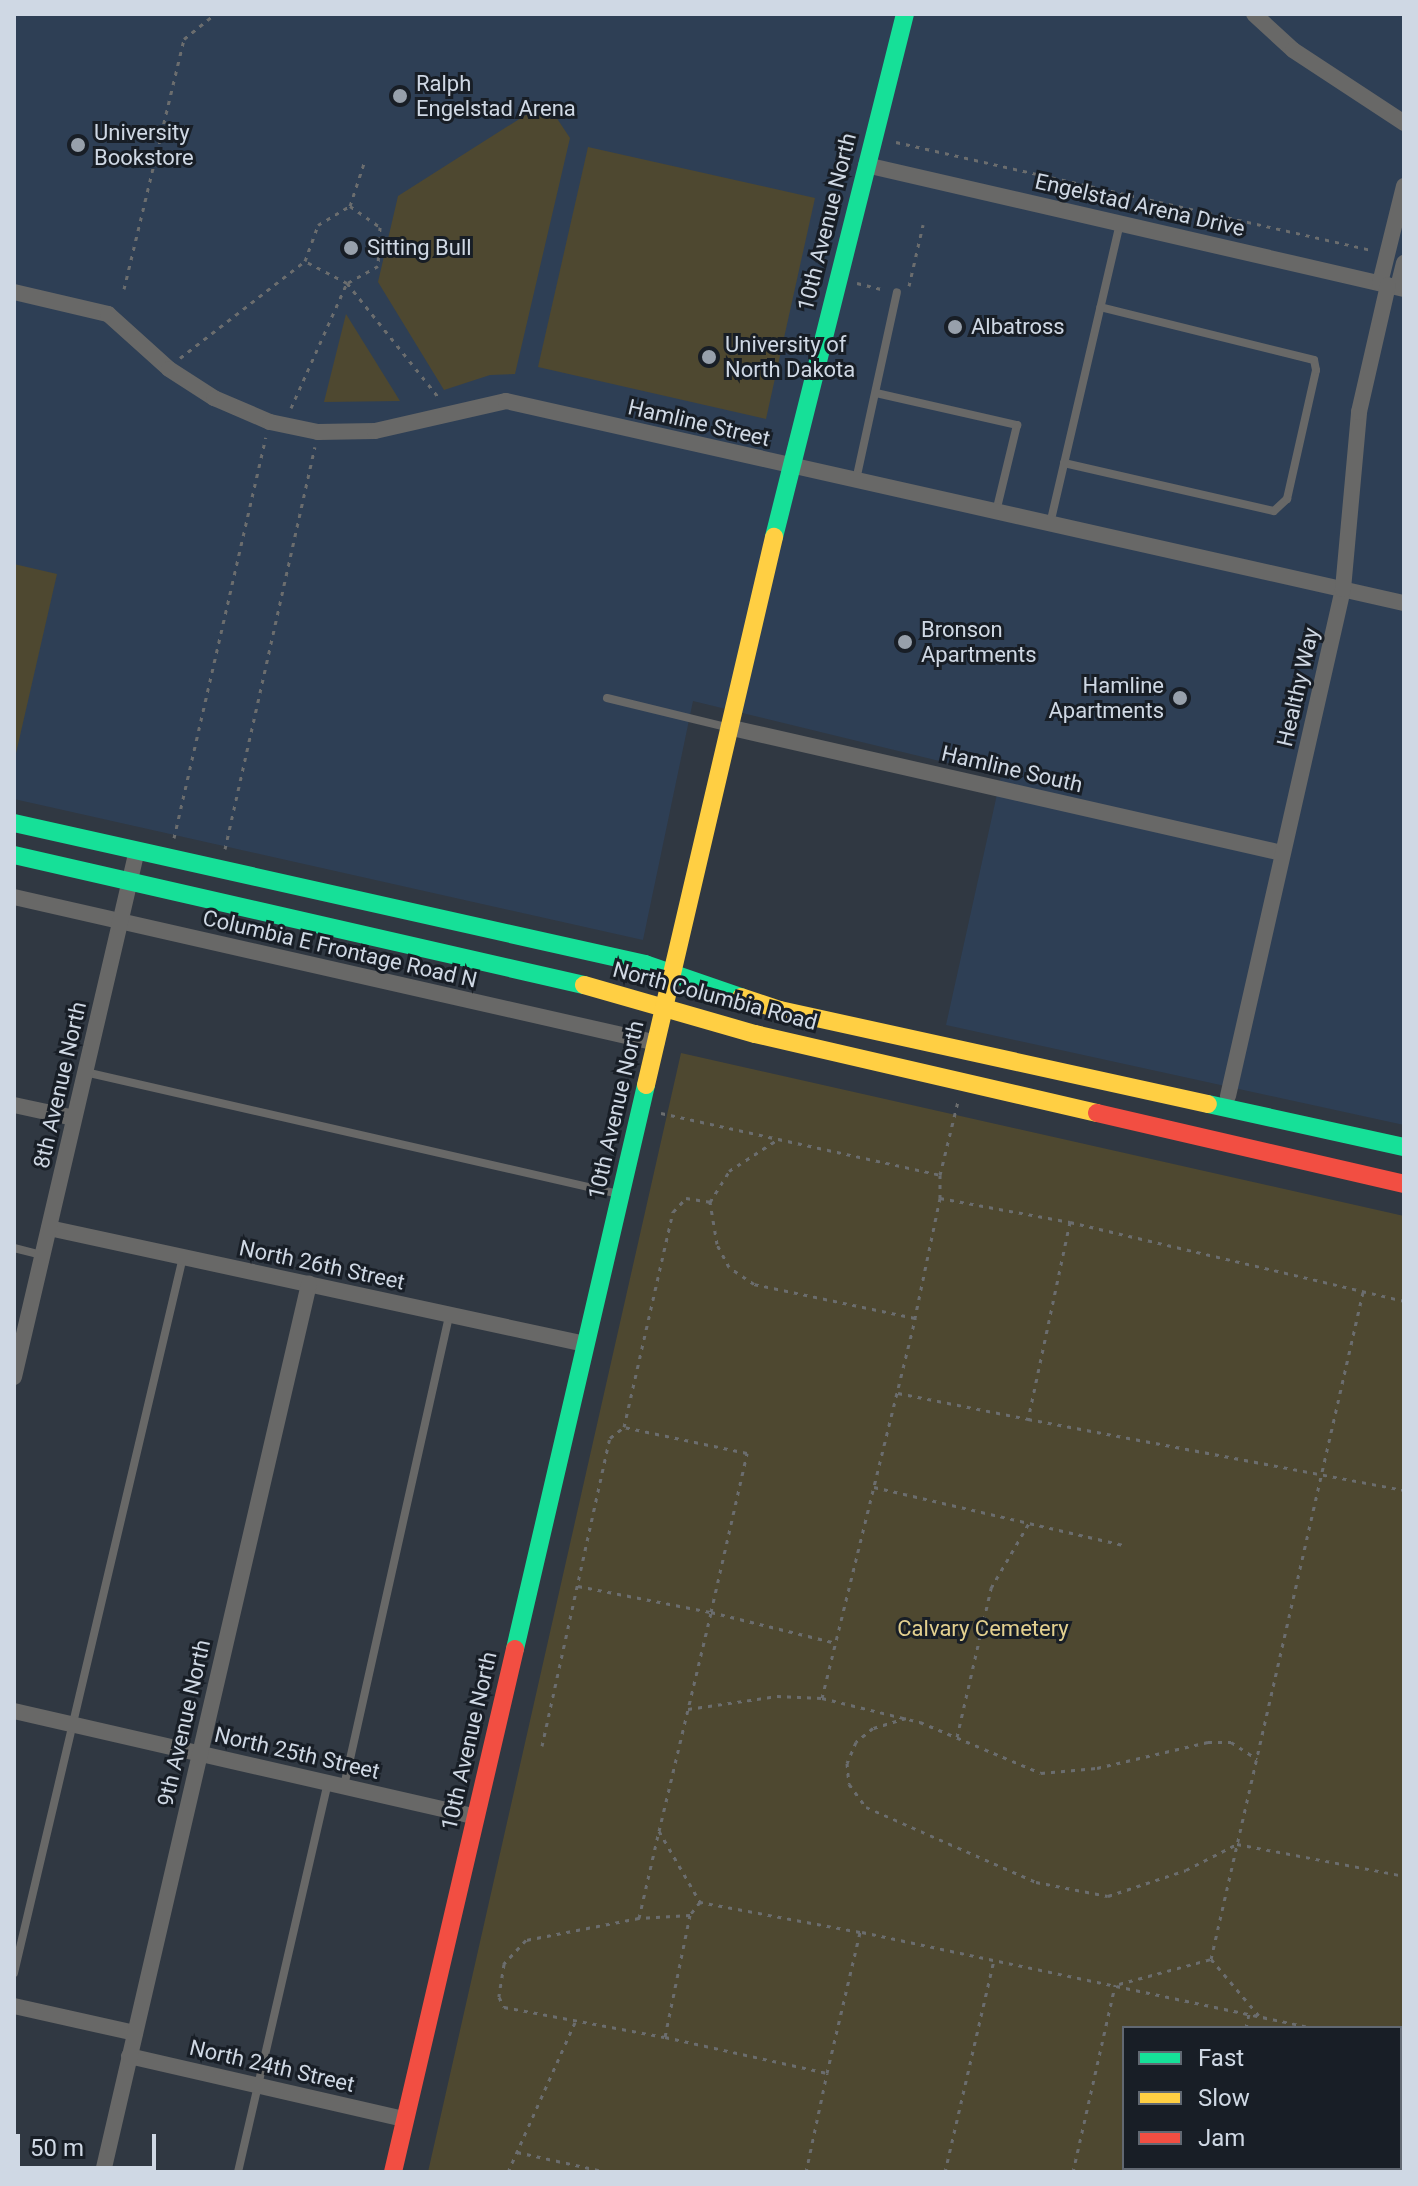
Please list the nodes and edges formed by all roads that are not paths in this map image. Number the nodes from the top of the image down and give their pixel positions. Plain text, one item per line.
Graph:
1 (905, 14) edge
2 (1254, 14) edge
3 (1404, 123) edge
4 (866, 165) junction
5 (1404, 186) edge
6 (1120, 223) junction
7 (1404, 263) edge
8 (1393, 286) edge
9 (14, 292) edge
10 (897, 292) road end
11 (1100, 307) junction
12 (876, 393) junction
13 (1064, 463) junction
14 (790, 467) junction
15 (856, 481) junction
16 (996, 512) junction
17 (1050, 524) junction
18 (1343, 589) junction
19 (1404, 603) edge
20 (607, 698) dead end
21 (732, 728) junction
22 (14, 823) edge
23 (137, 850) junction
24 (1282, 853) junction
25 (14, 855) edge
26 (130, 881) junction
27 (14, 897) edge
28 (121, 921) junction
29 (673, 973) junction
30 (665, 1006) junction
31 (657, 1043) junction
32 (85, 1072) junction
33 (1228, 1096) dead end
34 (14, 1105) edge
35 (74, 1118) junction
36 (1404, 1147) edge
37 (1404, 1184) edge
38 (621, 1194) junction
39 (49, 1228) junction
40 (14, 1248) edge
41 (43, 1255) junction
42 (183, 1257) junction
43 (309, 1284) junction
44 (449, 1315) junction
45 (585, 1344) junction
46 (14, 1377) edge
47 (14, 1711) edge
48 (69, 1723) junction
49 (200, 1754) junction
50 (336, 1785) junction
51 (476, 1817) junction
52 (14, 1973) edge
53 (14, 2006) edge
54 (135, 2033) junction
55 (129, 2056) junction
56 (258, 2085) junction
57 (405, 2119) junction
58 (103, 2172) edge
59 (238, 2172) edge
60 (393, 2172) edge

1 - 4 main road, 10th Avenue North
2 - 3 street
4 - 6 street, Engelstad Arena Drive
4 - 14 main road, 10th Avenue North
5 - 8 street
6 - 8 street, Engelstad Arena Drive
6 - 11 lane
7 - 8 street
8 - 18 street, Healthy Way
9 - 14 street, Hamline Street
10 - 12 lane
11 - 13 lane
11 - 13 lane
12 - 15 lane
12 - 16 lane
13 - 17 lane
14 - 15 street, Hamline Street
14 - 21 main road, 10th Avenue North
15 - 16 street, Hamline Street
16 - 17 street, Hamline Street
17 - 18 street, Hamline Street
18 - 19 street, Hamline Street
18 - 24 street, Healthy Way
20 - 21 lane
21 - 24 street, Hamline South
21 - 29 main road, 10th Avenue North
22 - 23 main road, North Columbia Road
23 - 26 street, 8th Avenue North
23 - 29 main road, North Columbia Road
24 - 33 street, Healthy Way
25 - 26 main road, North Columbia Road
26 - 28 street, 8th Avenue North
26 - 30 main road, North Columbia Road
27 - 28 street, Columbia E Frontage Road N
28 - 31 street, Columbia E Frontage Road N
28 - 32 street, 8th Avenue North
29 - 30 main road, 10th Avenue North
29 - 36 main road, North Columbia Road
30 - 31 main road, 10th Avenue North
30 - 37 main road, North Columbia Road
31 - 38 main road, 10th Avenue North
32 - 35 street, 8th Avenue North
32 - 38 lane
34 - 35 street
35 - 39 street, 8th Avenue North
38 - 45 main road, 10th Avenue North
39 - 41 street, 8th Avenue North
39 - 42 street, North 26th Street
40 - 41 lane
41 - 46 street, 8th Avenue North
42 - 43 street, North 26th Street
42 - 48 lane
43 - 44 street, North 26th Street
43 - 49 street, 9th Avenue North
44 - 45 street, North 26th Street
44 - 50 lane
45 - 51 main road, 10th Avenue North
47 - 48 street, North 25th Street
48 - 49 street, North 25th Street
48 - 52 lane
49 - 50 street, North 25th Street
49 - 54 street, 9th Avenue North
50 - 51 street, North 25th Street
50 - 56 lane
51 - 57 main road, 10th Avenue North
53 - 54 street
54 - 55 street, 9th Avenue North
55 - 56 street, North 24th Street
55 - 58 street, 9th Avenue North
56 - 57 street, North 24th Street
56 - 59 lane
57 - 60 main road, 10th Avenue North

